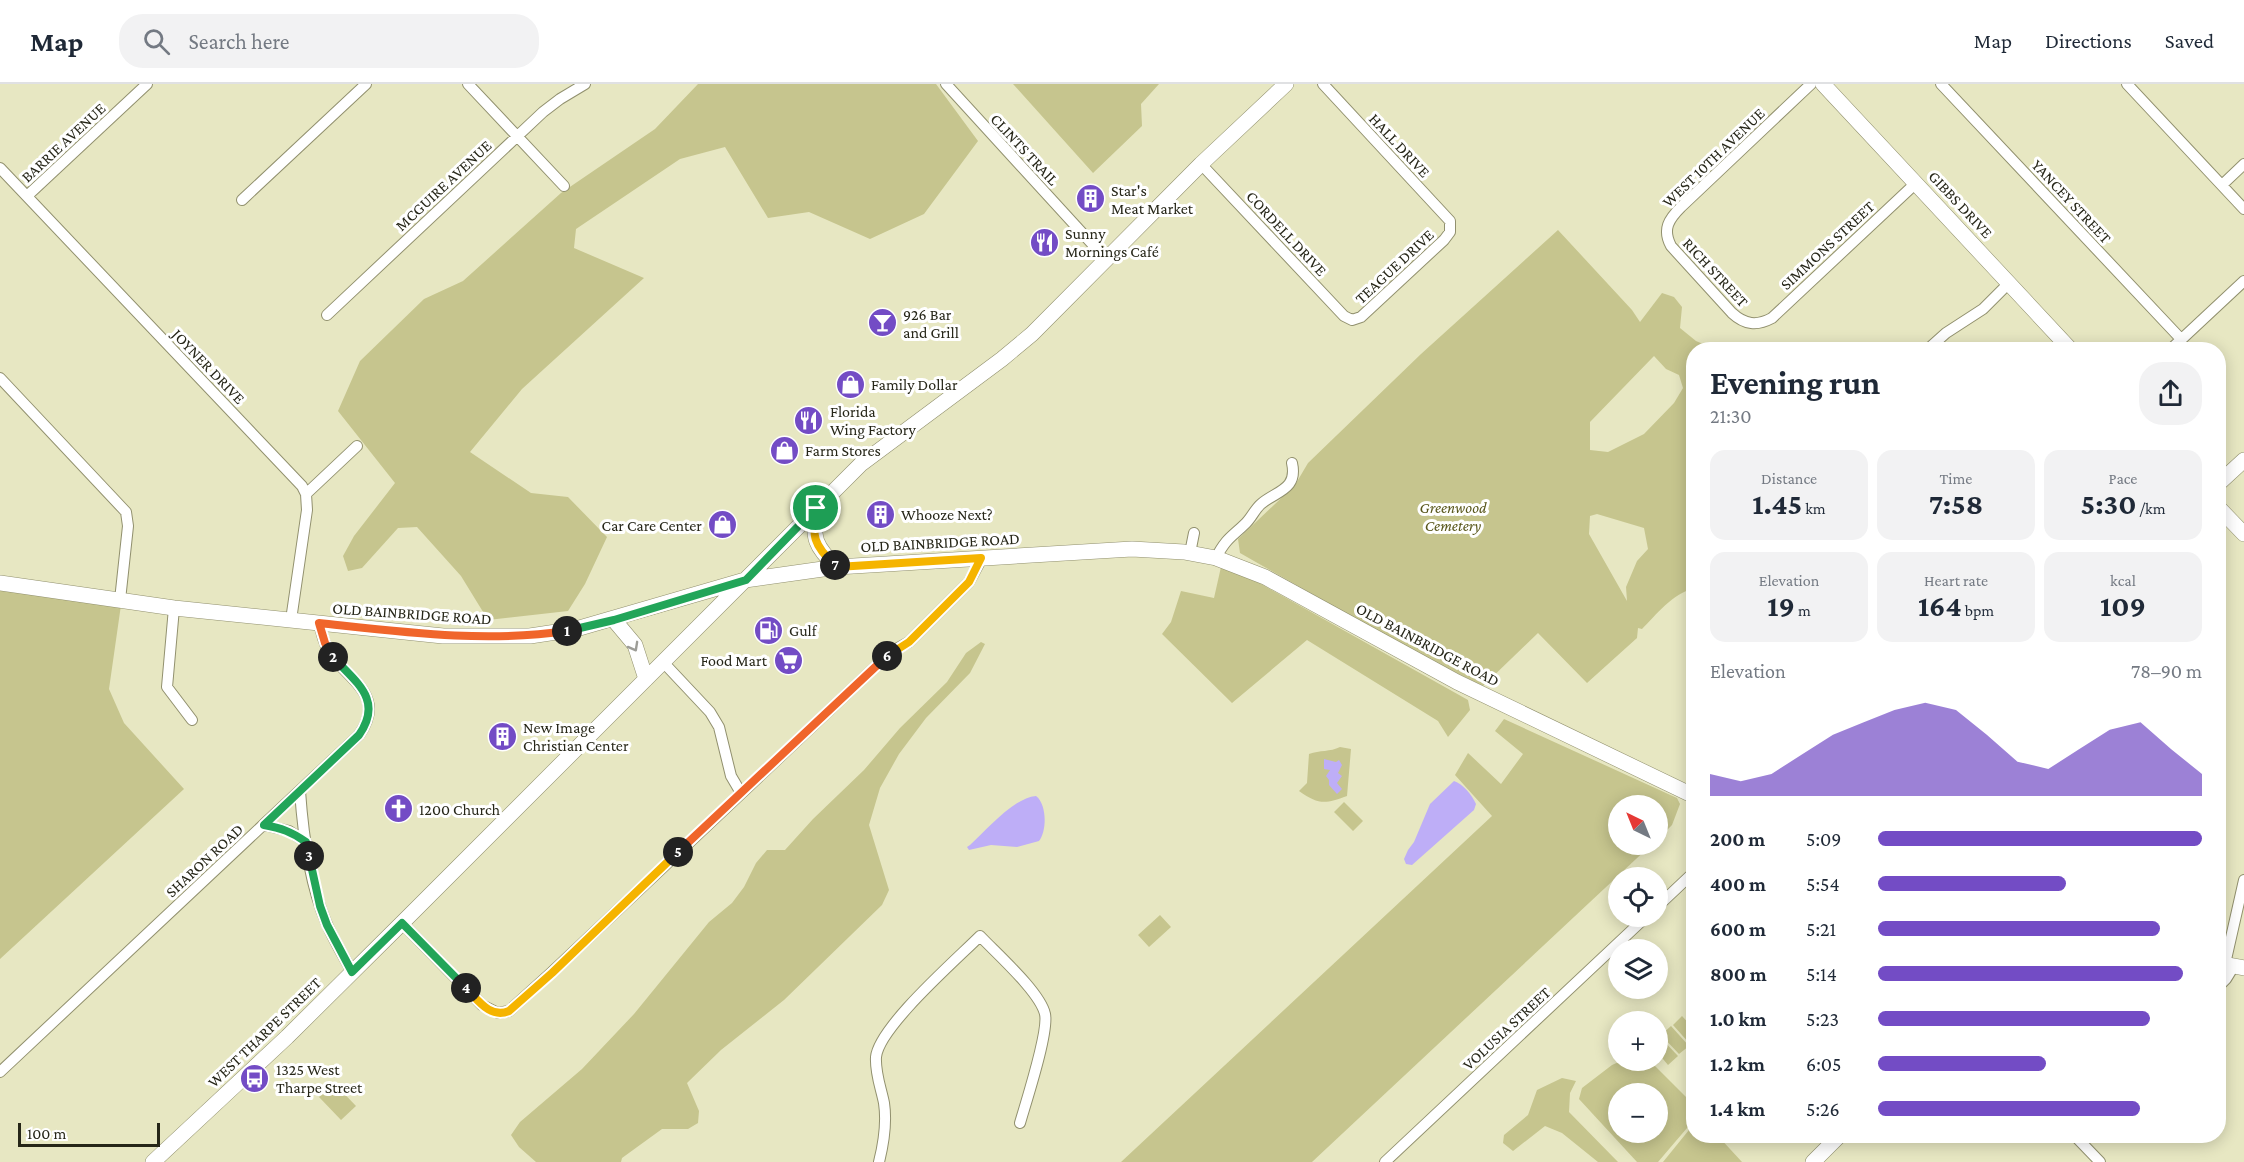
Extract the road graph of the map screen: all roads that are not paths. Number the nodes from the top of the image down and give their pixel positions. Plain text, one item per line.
1 (147, 84) edge
2 (366, 84) edge
3 (468, 84) edge
4 (585, 84) edge
5 (946, 84) edge
6 (1286, 84) edge
7 (1323, 84) edge
8 (1811, 84) edge
9 (1823, 84) edge
10 (1941, 84) edge
11 (2127, 84) edge
12 (518, 136) junction
13 (1201, 164) junction
14 (2244, 164) edge
15 (0, 168) edge
16 (1916, 183) junction
17 (2222, 185) junction
18 (564, 186) dead end
19 (27, 196) junction
20 (242, 200) dead end
21 (2244, 208) edge
22 (1451, 228) joint
23 (1667, 230) joint
24 (1106, 259) junction
25 (2244, 281) edge
26 (2009, 283) junction
27 (327, 315) dead end
28 (1352, 320) joint
29 (1755, 323) joint
30 (2181, 339) junction
31 (1936, 342) edge
32 (2064, 342) edge
33 (2178, 342) edge
34 (0, 378) edge
35 (357, 446) dead end
36 (2244, 459) edge
37 (1292, 463) dead end
38 (2226, 476) edge
39 (306, 494) junction
40 (816, 508) junction
41 (2226, 515) edge
42 (1194, 533) dead end
43 (2244, 534) edge
44 (1190, 553) junction
45 (981, 558) junction
46 (1216, 558) junction
47 (837, 567) junction
48 (746, 580) junction
49 (0, 583) edge
50 (120, 600) junction
51 (174, 608) junction
52 (291, 620) junction
53 (614, 620) junction
54 (319, 623) junction
55 (663, 662) junction
56 (645, 679) junction
57 (192, 720) dead end
58 (300, 790) junction
59 (1686, 792) edge
60 (741, 793) junction
61 (264, 825) junction
62 (306, 842) junction
63 (1686, 880) edge
64 (2244, 880) edge
65 (1668, 897) edge
66 (402, 923) junction
67 (1635, 927) edge
68 (2230, 965) edge
69 (352, 972) junction
70 (0, 1072) edge
71 (1020, 1123) dead end
72 (1833, 1143) edge
73 (2082, 1143) edge
74 (1818, 1160) edge
75 (153, 1162) edge
76 (879, 1162) edge
77 (1385, 1162) edge
78 (2100, 1162) edge

1 - 19 street, BARRIE AVENUE
2 - 20 street
3 - 12 street
4 - 12 street, MCGUIRE AVENUE
5 - 24 street, CLINTS TRAIL
6 - 13 main road, WEST THARPE STREET
7 - 22 street, HALL DRIVE
8 - 23 street, WEST 10TH AVENUE
9 - 16 main road, GIBBS DRIVE
10 - 30 street, YANCEY STREET
11 - 17 street
12 - 18 street
12 - 27 street, MCGUIRE AVENUE
13 - 24 main road, WEST THARPE STREET
13 - 28 street, CORDELL DRIVE
14 - 17 street
15 - 19 street, JOYNER DRIVE
16 - 26 main road, GIBBS DRIVE
16 - 29 street, SIMMONS STREET
17 - 21 street
19 - 39 street, JOYNER DRIVE
22 - 28 street, TEAGUE DRIVE
23 - 29 street, RICH STREET
24 - 40 main road, WEST THARPE STREET
25 - 30 street
26 - 31 street
26 - 32 main road, GIBBS DRIVE
30 - 33 street
34 - 50 street
35 - 39 street
36 - 38 main road
37 - 46 street
39 - 52 street
40 - 47 main road
40 - 48 main road, WEST THARPE STREET
41 - 43 main road
42 - 44 street
44 - 45 main road, OLD BAINBRIDGE ROAD
44 - 46 main road, OLD BAINBRIDGE ROAD
45 - 47 main road, OLD BAINBRIDGE ROAD
45 - 60 street
46 - 59 main road, OLD BAINBRIDGE ROAD
47 - 48 main road, OLD BAINBRIDGE ROAD
48 - 53 main road, OLD BAINBRIDGE ROAD
48 - 55 main road, WEST THARPE STREET
49 - 50 main road, OLD BAINBRIDGE ROAD
50 - 51 main road, OLD BAINBRIDGE ROAD
51 - 52 main road, OLD BAINBRIDGE ROAD
51 - 57 street
52 - 54 main road, OLD BAINBRIDGE ROAD
53 - 54 main road, OLD BAINBRIDGE ROAD
53 -> 56 main road
54 - 58 street, SHARON ROAD
55 - 56 main road, WEST THARPE STREET
55 - 60 street
56 - 66 main road, WEST THARPE STREET
58 - 61 street, SHARON ROAD
58 - 62 street
60 - 66 street
61 - 62 street
61 - 70 street, SHARON ROAD
62 - 69 street
63 - 65 street
64 - 68 street
66 - 69 main road, WEST THARPE STREET
67 - 77 street, VOLUSIA STREET
69 - 75 main road, WEST THARPE STREET
71 - 76 street
72 - 74 main road
73 - 78 street

